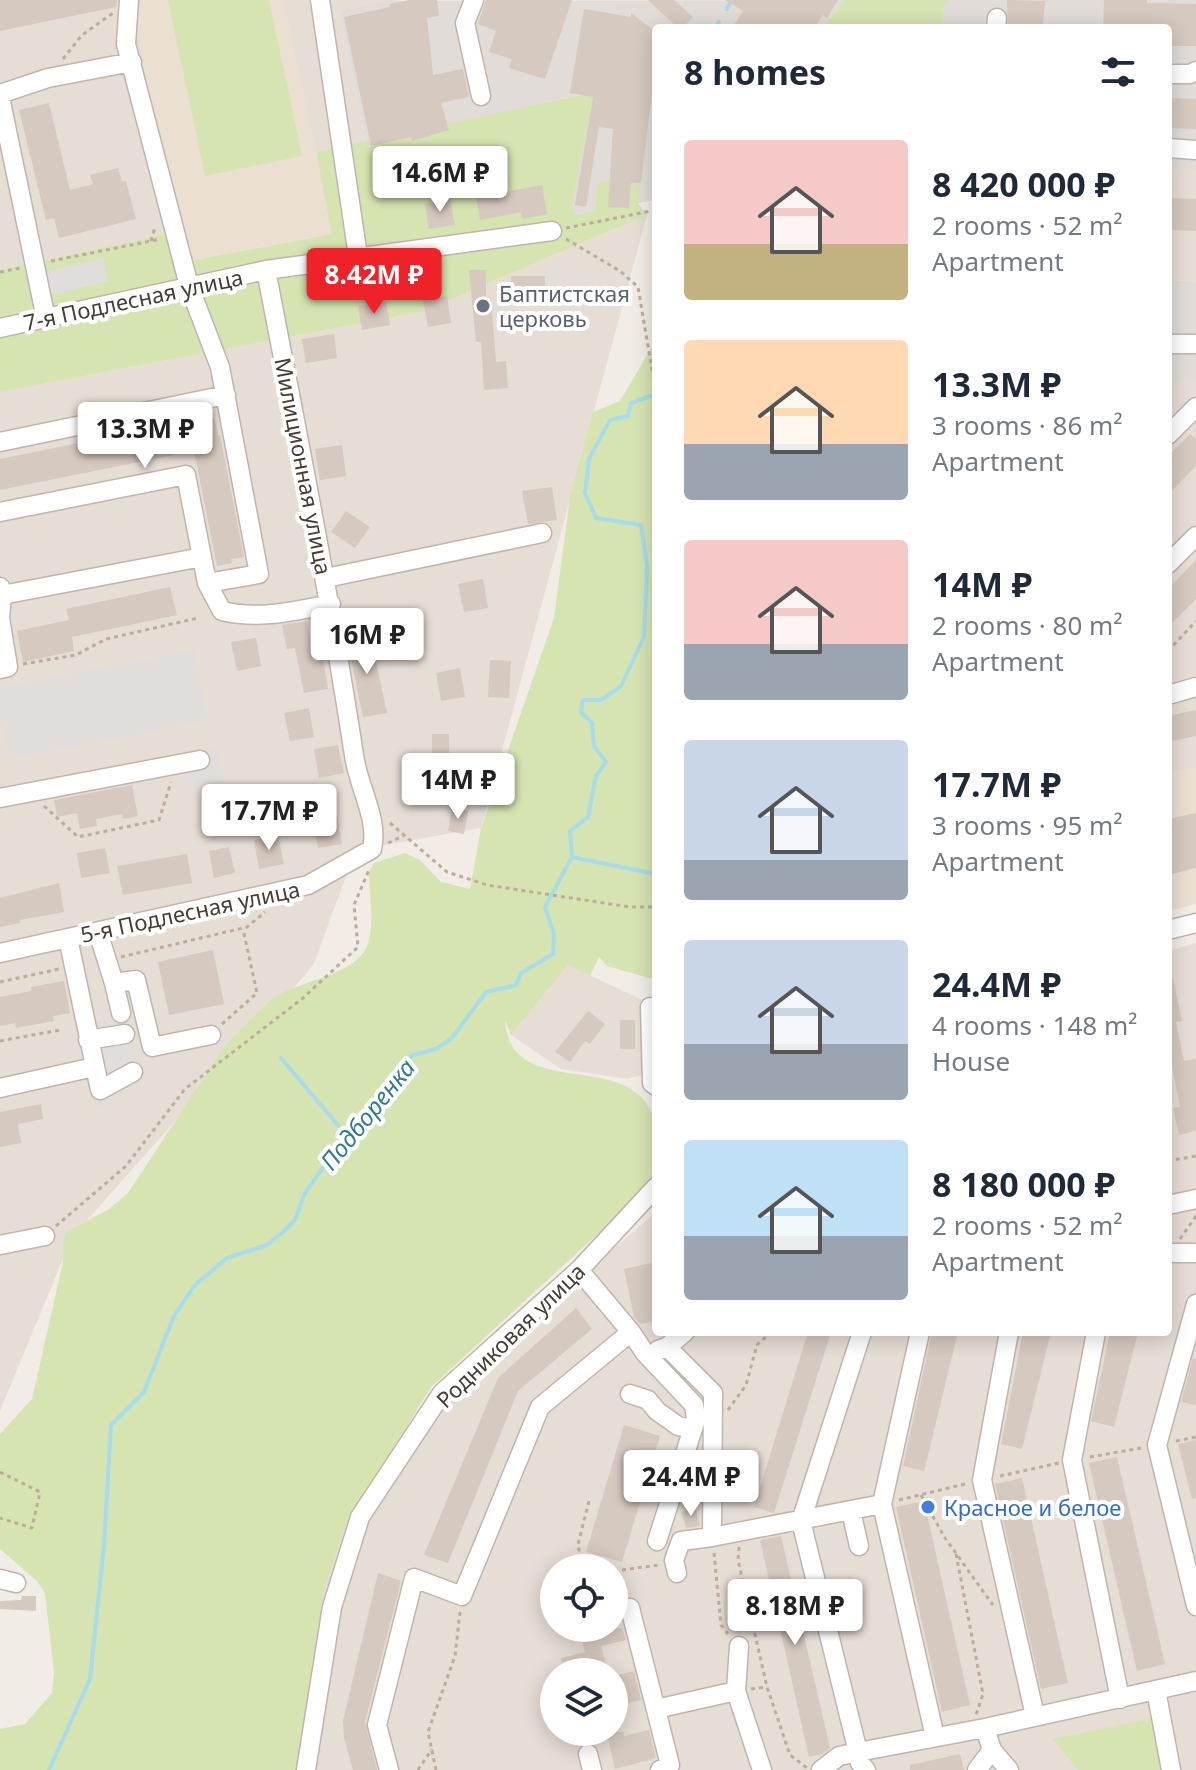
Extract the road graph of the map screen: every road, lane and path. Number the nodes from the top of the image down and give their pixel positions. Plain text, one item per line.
1 (129, 0) edge
2 (320, 0) edge
3 (474, 0) edge
4 (132, 62) junction
5 (1196, 71) edge
6 (1172, 74) edge
7 (48, 78) junction
8 (0, 95) edge
9 (481, 96) dead end
10 (1172, 148) edge
11 (1196, 150) edge
12 (652, 211) edge
13 (552, 231) junction
14 (175, 236) junction
15 (358, 256) junction
16 (36, 264) junction
17 (266, 270) junction
18 (0, 272) edge
19 (189, 286) junction
20 (46, 319) junction
21 (0, 328) edge
22 (1172, 344) edge
23 (1196, 344) edge
24 (652, 370) edge
25 (226, 395) junction
26 (1196, 407) edge
27 (1172, 431) edge
28 (0, 442) edge
29 (0, 512) edge
30 (542, 533) dead end
31 (1196, 536) edge
32 (202, 557) junction
33 (1172, 560) edge
34 (326, 578) junction
35 (207, 583) junction
36 (1, 591) edge
37 (331, 604) junction
38 (198, 618) dead end
39 (1196, 621) edge
40 (1172, 647) edge
41 (4, 668) edge
42 (1196, 687) edge
43 (1172, 694) edge
44 (200, 760) dead end
45 (177, 765) junction
46 (29, 793) junction
47 (0, 798) edge
48 (403, 836) dead end
49 (372, 849) junction
50 (652, 907) edge
51 (1196, 923) edge
52 (243, 927) dead end
53 (1172, 929) edge
54 (98, 932) junction
55 (68, 938) junction
56 (0, 953) edge
57 (73, 965) junction
58 (0, 982) edge
59 (114, 983) junction
60 (650, 1007) dead end
61 (121, 1013) dead end
62 (60, 1030) dead end
63 (125, 1034) dead end
64 (211, 1035) joint
65 (88, 1040) junction
66 (0, 1041) edge
67 (94, 1067) junction
68 (133, 1072) dead end
69 (652, 1083) edge
70 (0, 1088) edge
71 (1196, 1156) edge
72 (1172, 1160) edge
73 (652, 1191) edge
74 (1196, 1199) edge
75 (1172, 1204) edge
76 (1196, 1216) edge
77 (45, 1236) joint
78 (0, 1245) edge
79 (1172, 1247) edge
80 (1172, 1251) edge
81 (1196, 1253) edge
82 (579, 1270) junction
83 (1196, 1304) edge
84 (631, 1332) junction
85 (680, 1336) edge
86 (767, 1336) edge
87 (861, 1336) edge
88 (919, 1336) edge
89 (1008, 1336) edge
90 (1095, 1336) edge
91 (667, 1347) junction
92 (645, 1353) junction
93 (630, 1394) dead end
94 (693, 1429) junction
95 (712, 1433) junction
96 (1196, 1437) edge
97 (1157, 1445) junction
98 (1072, 1460) junction
99 (0, 1472) edge
100 (982, 1480) junction
101 (921, 1495) junction
102 (589, 1501) dead end
103 (882, 1504) junction
104 (851, 1511) junction
105 (0, 1518) edge
106 (801, 1521) junction
107 (742, 1531) junction
108 (712, 1537) junction
109 (657, 1541) dead end
110 (859, 1546) dead end
111 (580, 1554) edge
112 (956, 1554) junction
113 (672, 1568) joint
114 (628, 1570) edge
115 (462, 1596) junction
116 (1196, 1606) edge
117 (630, 1608) dead end
118 (1000, 1615) dead end
119 (739, 1646) joint
120 (1196, 1681) edge
121 (1156, 1690) junction
122 (736, 1691) junction
123 (1120, 1699) junction
124 (656, 1709) junction
125 (1035, 1716) junction
126 (981, 1728) junction
127 (935, 1737) junction
128 (432, 1749) junction
129 (992, 1750) junction
130 (858, 1752) junction
131 (306, 1770) edge
132 (389, 1770) edge
133 (418, 1770) edge
134 (436, 1770) edge
135 (660, 1770) edge
136 (762, 1770) edge
137 (810, 1770) edge
138 (821, 1770) edge
139 (866, 1770) edge
140 (977, 1770) edge
141 (1009, 1770) edge
142 (1171, 1770) edge

1 - 4 street
1 - 7 path
2 - 15 street
3 - 9 street
4 - 7 street
4 - 14 street
5 - 6 street
7 - 8 street
8 - 16 street
10 - 11 street
12 - 13 path
13 - 15 street, 7-я Подлесная улица
13 - 24 path
14 - 16 path
14 - 19 street
15 - 17 street, 7-я Подлесная улица
16 - 18 path
16 - 20 street
17 - 19 street, 7-я Подлесная улица
17 - 34 street, Милиционная улица
19 - 20 street, 7-я Подлесная улица
19 - 25 street
20 - 21 street, 7-я Подлесная улица
22 - 23 street
25 - 28 street
25 - 35 street
26 - 27 street
29 - 32 street
30 - 34 street
31 - 33 street
32 - 35 street
32 - 36 street
34 - 37 street, Милиционная улица
35 - 37 street
36 - 41 street
37 - 49 street, Милиционная улица
38 - 41 path
39 - 40 path
42 - 43 street
44 - 45 street
45 - 46 street
45 - 46 path
46 - 47 street
48 - 50 path
49 - 54 street, 5-я Подлесная улица
49 - 77 path
51 - 53 street
52 - 64 path
54 - 55 street, 5-я Подлесная улица
54 - 59 street
55 - 56 street, 5-я Подлесная улица
55 - 57 street
57 - 58 path
57 - 65 street
59 - 61 street
59 - 64 street
60 - 69 street
62 - 66 path
63 - 65 street
65 - 67 street
67 - 68 street
67 - 70 street
71 - 72 path
73 - 82 street, Родниковая улица
74 - 75 street
76 - 79 path
77 - 78 street
80 - 81 street
82 - 84 street
82 - 131 street, Родниковая улица
83 - 97 street
84 - 92 street
84 - 115 street
85 - 91 street
86 - 95 path
87 - 106 street
88 - 103 street
89 - 100 street
90 - 98 street
91 - 92 street
91 - 95 street
92 - 94 street
93 - 94 street
94 - 109 street
95 - 108 street
96 - 97 path
97 - 98 path
97 - 116 street
98 - 100 path
98 - 123 street
99 - 105 path
100 - 101 path
100 - 125 street
101 - 103 path
101 - 112 path
102 - 111 path
103 - 104 street
103 - 127 street
104 - 106 street
104 - 110 street
106 - 107 street
106 - 130 street
107 - 108 street
107 - 137 path
108 - 113 street
108 - 119 path
112 - 118 path
112 - 126 path
113 - 114 path
115 - 128 path
115 - 132 street
117 - 124 street
119 - 122 street
120 - 121 street
121 - 123 street
121 - 142 street
122 - 124 street
122 - 136 street
123 - 125 street
124 - 135 street
125 - 126 street
126 - 127 street
126 - 129 street
127 - 130 street
128 - 133 path
128 - 134 path
129 - 140 street
129 - 141 street
130 - 138 street
130 - 139 street

